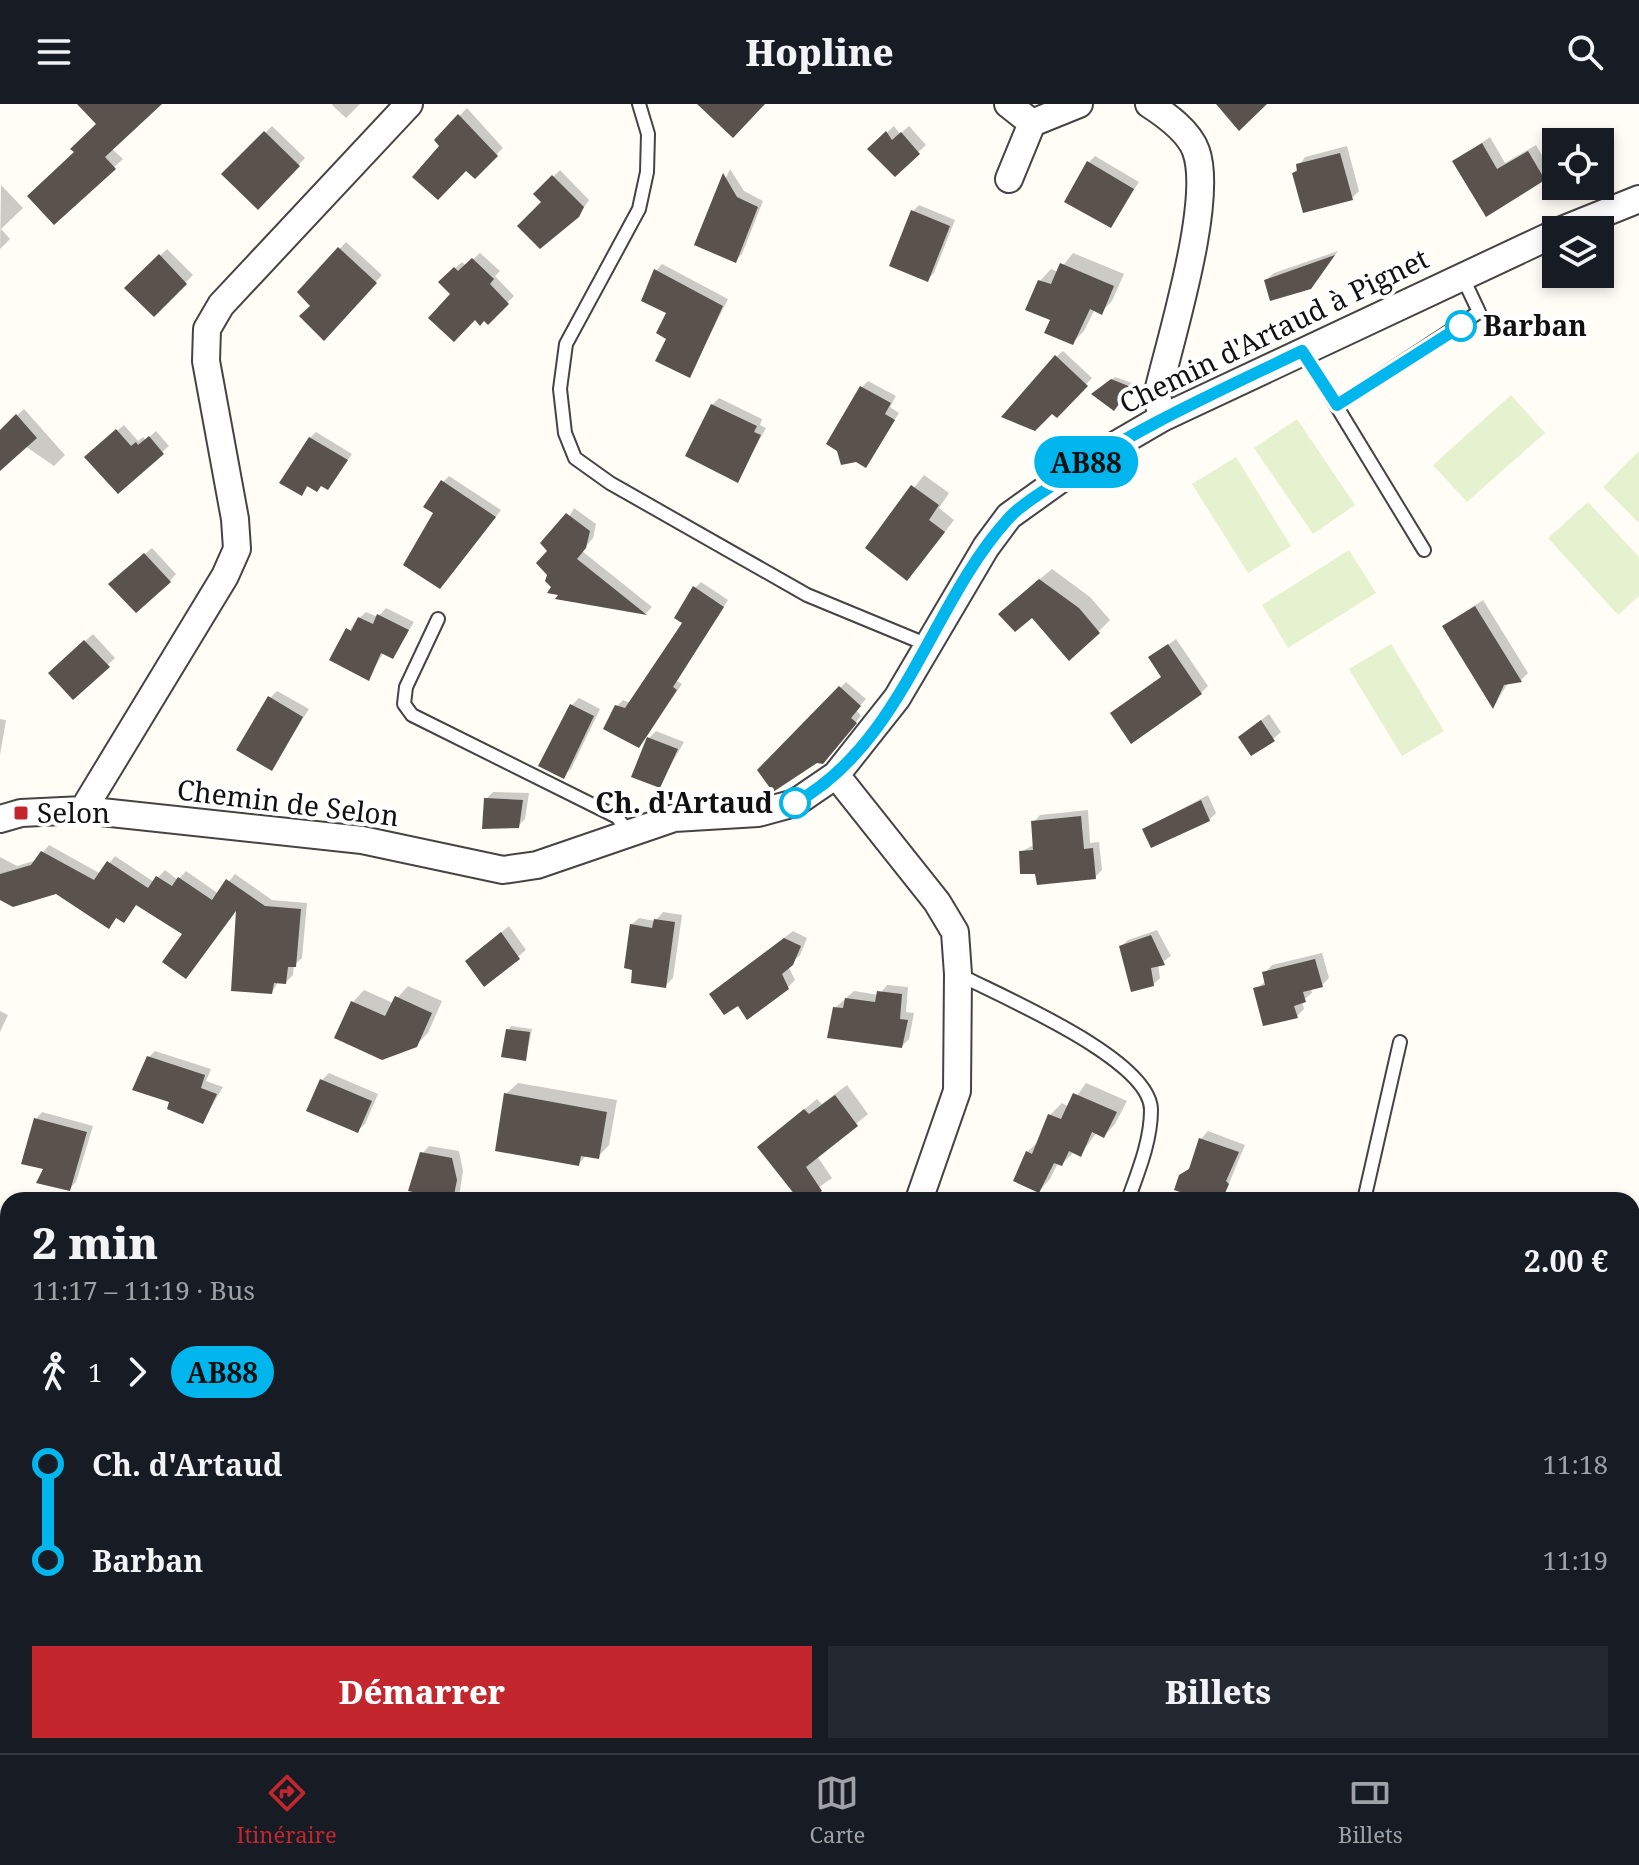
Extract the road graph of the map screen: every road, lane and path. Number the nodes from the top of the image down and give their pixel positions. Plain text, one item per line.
1 (409, 104) edge
2 (639, 104) edge
3 (1008, 104) edge
4 (1079, 104) edge
5 (1149, 104) edge
6 (1032, 123) junction
7 (1009, 179) dead end
8 (1639, 199) edge
9 (1597, 216) edge
10 (1542, 239) edge
11 (1461, 274) junction
12 (1302, 351) junction
13 (1337, 405) junction
14 (1162, 418) junction
15 (1424, 550) dead end
16 (438, 619) dead end
17 (928, 645) junction
18 (836, 775) junction
19 (83, 810) junction
20 (0, 819) edge
21 (629, 833) junction
22 (958, 974) junction
23 (1400, 1042) dead end
24 (922, 1192) edge
25 (1131, 1192) edge
26 (1366, 1192) edge

1 - 19 street
2 - 17 lane
3 - 6 street
4 - 6 street
5 - 14 street
6 - 7 street
8 - 9 street
10 - 11 street, Chemin d'Artaud à Pignet
11 - 12 street, Chemin d'Artaud à Pignet
11 - 13 lane
12 - 13 lane
12 - 14 street, Chemin d'Artaud à Pignet
13 - 15 lane
14 - 17 street, Chemin d'Artaud à Pignet
16 - 21 lane
17 - 18 street, Chemin d'Artaud à Pignet
18 - 21 street, Chemin de Selon
18 - 22 street
19 - 20 street, Chemin de Selon
19 - 21 street, Chemin de Selon
22 - 24 street
22 - 25 lane
23 - 26 lane

